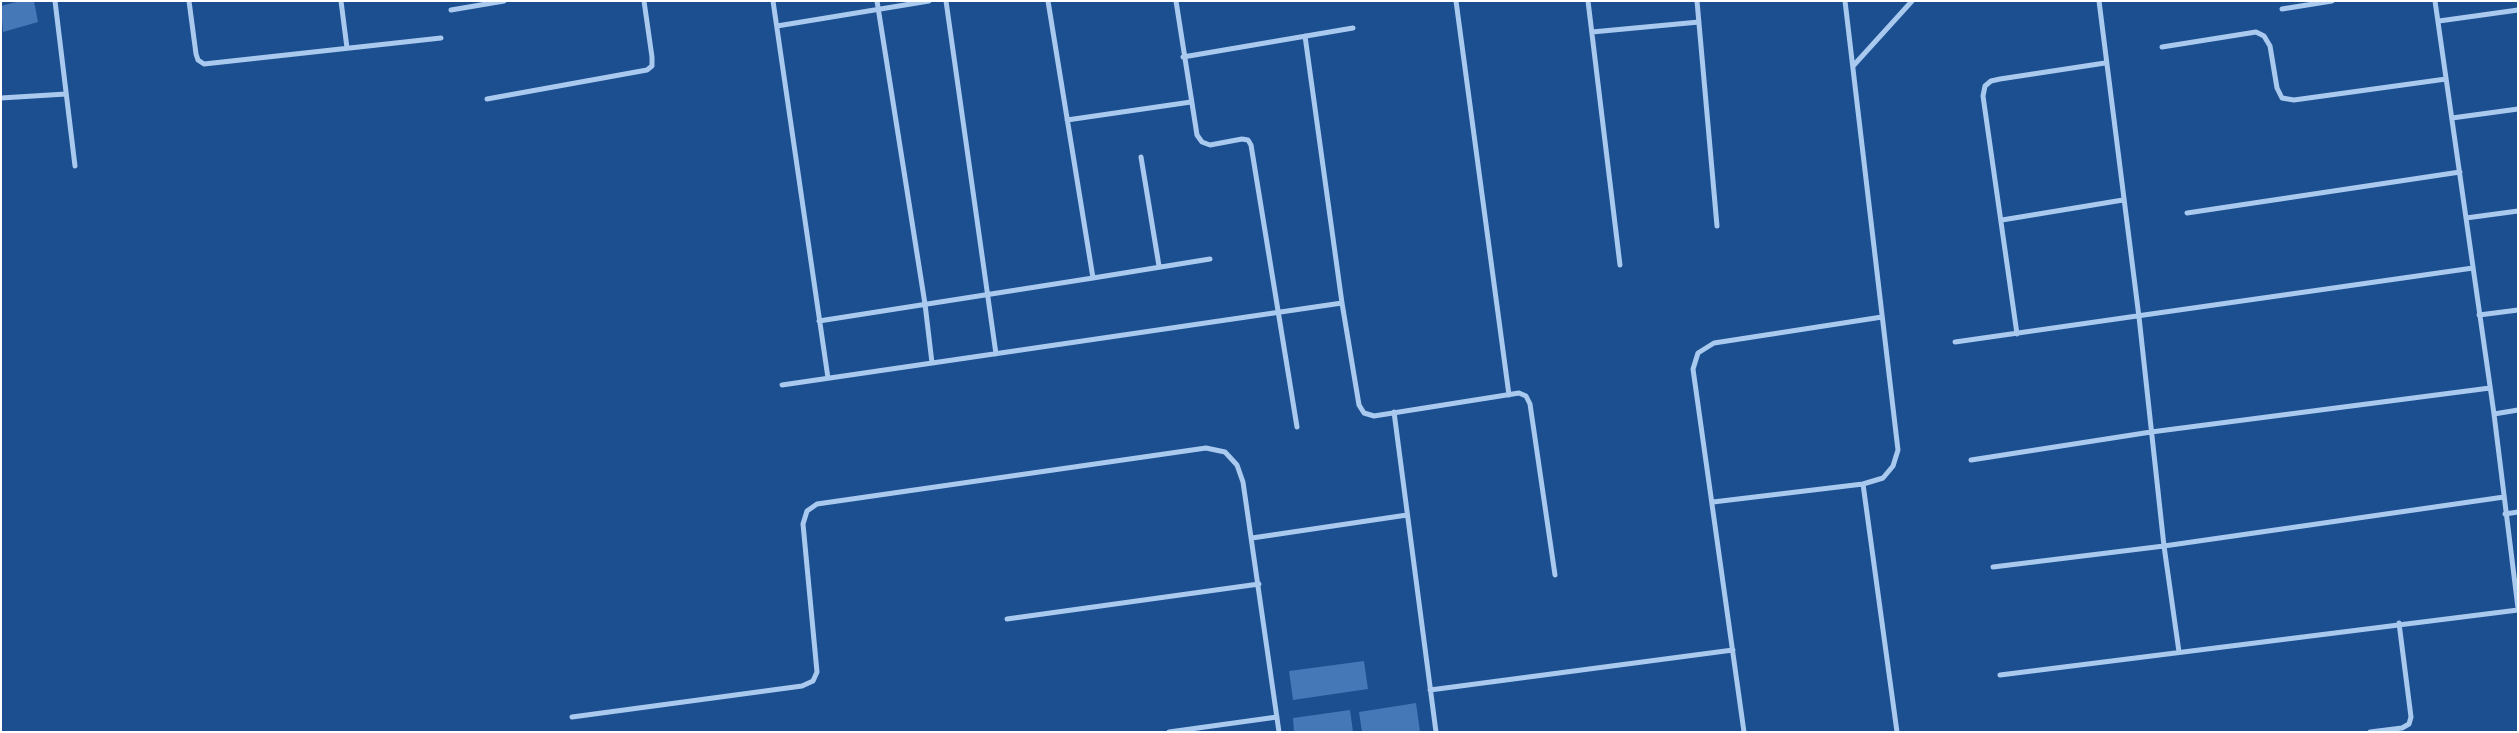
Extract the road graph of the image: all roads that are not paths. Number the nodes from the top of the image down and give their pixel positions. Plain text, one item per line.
1 (55, 1) edge
2 (189, 1) edge
3 (341, 1) edge
4 (504, 1) edge
5 (644, 1) edge
6 (773, 1) edge
7 (877, 1) edge
8 (929, 1) edge
9 (946, 1) edge
10 (1048, 1) edge
11 (1176, 1) edge
12 (1456, 1) edge
13 (1588, 1) edge
14 (1697, 1) edge
15 (1845, 1) edge
16 (1912, 1) edge
17 (2099, 1) edge
18 (2332, 1) edge
19 (2435, 1) edge
20 (2282, 9) dead end
21 (451, 10) dead end
22 (878, 10) junction
23 (2518, 10) edge
24 (2439, 21) junction
25 (1699, 22) junction
26 (777, 26) junction
27 (1352, 28) dead end
28 (1592, 32) junction
29 (1304, 36) junction
30 (441, 38) dead end
31 (2162, 47) dead end
32 (347, 48) junction
33 (1183, 57) junction
34 (2106, 63) junction
35 (1854, 65) junction
36 (2446, 79) junction
37 (66, 94) junction
38 (1, 98) edge
39 (487, 99) dead end
40 (1191, 102) junction
41 (2518, 109) edge
42 (2452, 118) junction
43 (1067, 120) junction
44 (1141, 157) dead end
45 (74, 166) dead end
46 (2460, 172) junction
47 (2123, 200) junction
48 (2518, 211) edge
49 (2187, 213) dead end
50 (2466, 218) junction
51 (2002, 220) junction
52 (1717, 226) dead end
53 (1210, 258) dead end
54 (1620, 265) dead end
55 (1159, 266) junction
56 (2473, 268) junction
57 (1093, 278) junction
58 (987, 294) junction
59 (1342, 303) junction
60 (925, 304) junction
61 (2518, 310) edge
62 (1279, 313) junction
63 (2478, 315) junction
64 (1882, 317) junction
65 (2139, 317) junction
66 (819, 321) junction
67 (2017, 334) junction
68 (1954, 342) dead end
69 (996, 354) junction
70 (932, 363) junction
71 (828, 378) junction
72 (782, 385) dead end
73 (2490, 388) junction
74 (1509, 395) junction
75 (2518, 410) edge
76 (1394, 412) junction
77 (2494, 414) junction
78 (1297, 427) dead end
79 (2151, 432) junction
80 (1971, 460) dead end
81 (1863, 484) junction
82 (2504, 497) junction
83 (1713, 502) junction
84 (2518, 512) edge
85 (2505, 514) junction
86 (1407, 515) junction
87 (1252, 538) junction
88 (2164, 546) junction
89 (1992, 567) dead end
90 (1555, 576) dead end
91 (1259, 584) junction
92 (2518, 609) edge
93 (1007, 619) dead end
94 (2399, 623) junction
95 (1733, 650) junction
96 (2179, 652) junction
97 (2000, 675) dead end
98 (1430, 690) junction
99 (572, 717) dead end
100 (1278, 717) junction
101 (1169, 732) edge
102 (1279, 732) edge
103 (1436, 732) edge
104 (1744, 732) edge
105 (1897, 732) edge
106 (2370, 732) edge

1 - 37 street
2 - 32 street
3 - 32 street
4 - 21 street
5 - 39 street
6 - 26 street
7 - 22 street
8 - 22 street
9 - 58 street
10 - 43 street
11 - 33 street
12 - 74 street
13 - 28 street
14 - 25 street
15 - 35 street
16 - 35 street
17 - 34 street
18 - 20 street
19 - 24 street
22 - 26 street
22 - 60 street
23 - 24 street
24 - 36 street
25 - 28 street
25 - 52 street
26 - 66 street
27 - 29 street
28 - 54 street
29 - 33 street
29 - 59 street
30 - 32 street
31 - 36 street
33 - 40 street
34 - 47 street
34 - 51 street
35 - 64 street
36 - 42 street
37 - 38 street
37 - 45 street
40 - 43 street
40 - 62 street
41 - 42 street
42 - 46 street
43 - 57 street
44 - 55 street
46 - 49 street
46 - 50 street
47 - 51 street
47 - 65 street
48 - 50 street
50 - 56 street
51 - 67 street
53 - 55 street
55 - 57 street
56 - 63 street
56 - 65 street
57 - 58 street
58 - 60 street
58 - 69 street
59 - 62 street
59 - 76 street
60 - 66 street
60 - 70 street
61 - 63 street
62 - 69 street
62 - 78 street
63 - 73 street
64 - 81 street
64 - 83 street
65 - 67 street
65 - 79 street
66 - 71 street
67 - 68 street
69 - 70 street
70 - 71 street
71 - 72 street
73 - 77 street
73 - 79 street
74 - 76 street
74 - 90 street
75 - 77 street
76 - 86 street
77 - 82 street
79 - 80 street
79 - 88 street
81 - 83 street
81 - 105 street
82 - 85 street
82 - 88 street
83 - 95 street
84 - 85 street
85 - 92 street
86 - 87 street
86 - 98 street
87 - 91 street
87 - 99 street
88 - 89 street
88 - 96 street
91 - 93 street
91 - 100 street
92 - 94 street
94 - 96 street
94 - 106 street
95 - 98 street
95 - 104 street
96 - 97 street
98 - 103 street
100 - 101 street
100 - 102 street

